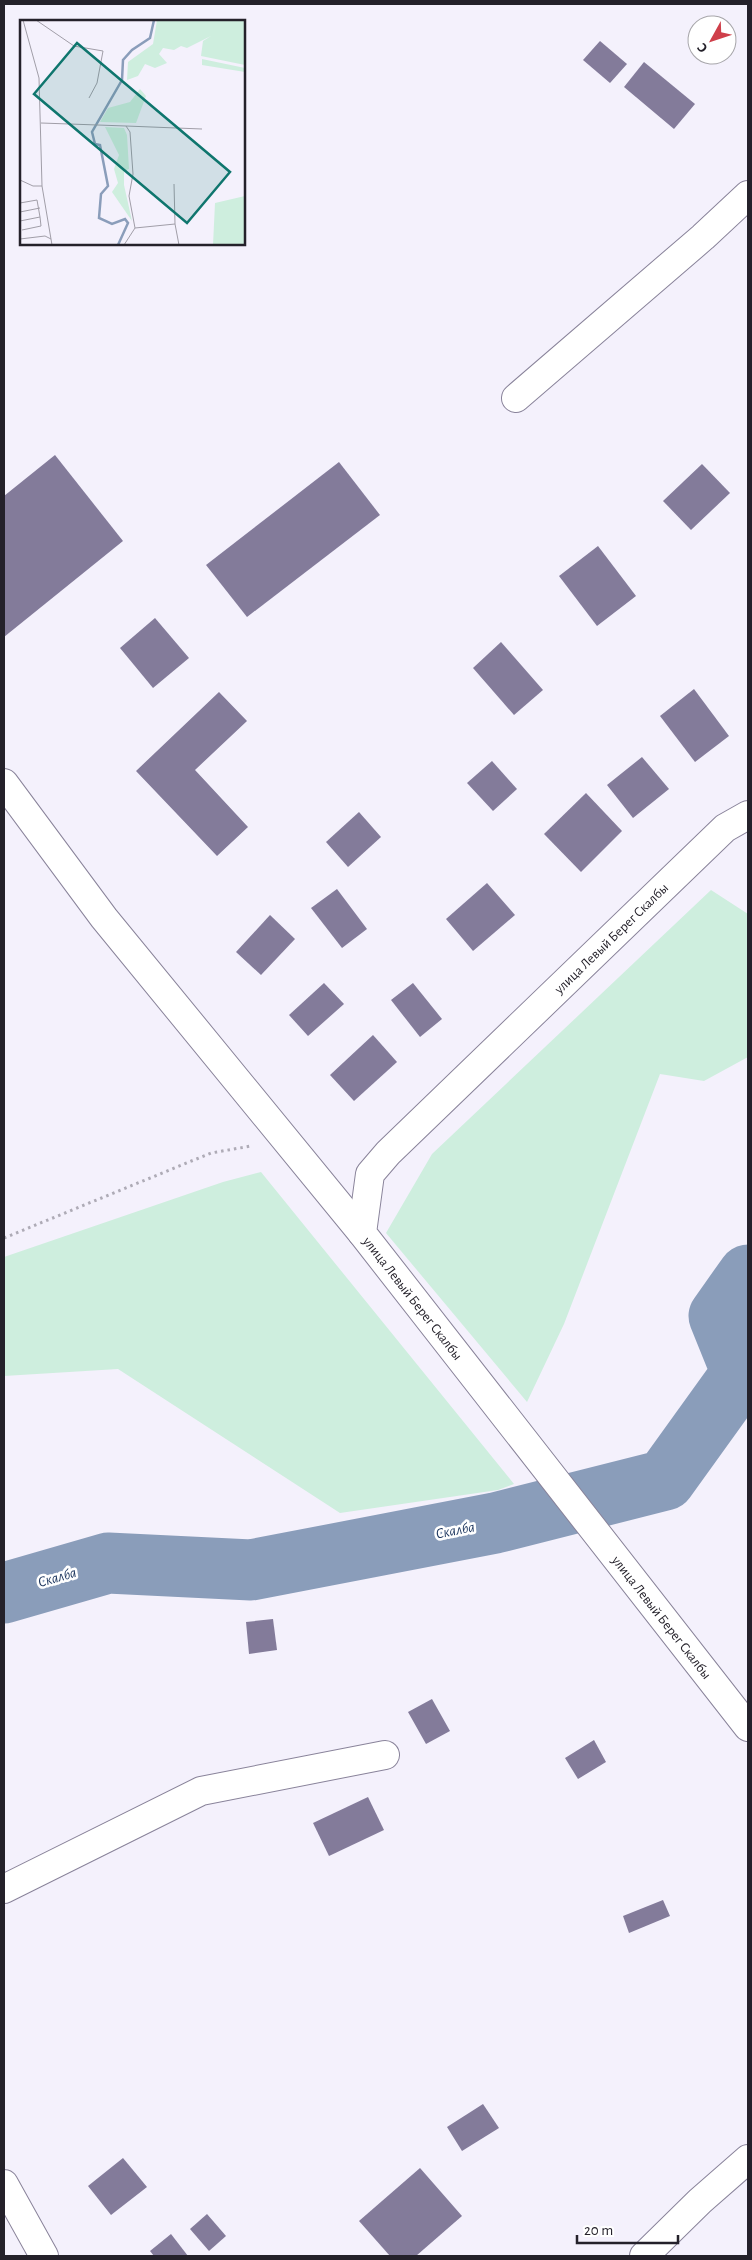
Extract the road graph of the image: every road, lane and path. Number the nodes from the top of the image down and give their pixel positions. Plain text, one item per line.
1 (748, 195) edge
2 (516, 398) dead end
3 (4, 784) edge
4 (748, 815) edge
5 (285, 1139) junction
6 (362, 1233) junction
7 (4, 1238) edge
8 (748, 1727) edge
9 (385, 1755) dead end
10 (4, 1889) edge
11 (748, 2159) edge
12 (4, 2184) edge
13 (44, 2256) edge
14 (644, 2256) edge

1 - 2 street
3 - 5 street
4 - 6 street, улица Левый Берег Скалбы
5 - 6 street
5 - 7 path
6 - 8 street, улица Левый Берег Скалбы
9 - 10 street
11 - 14 street
12 - 13 street

